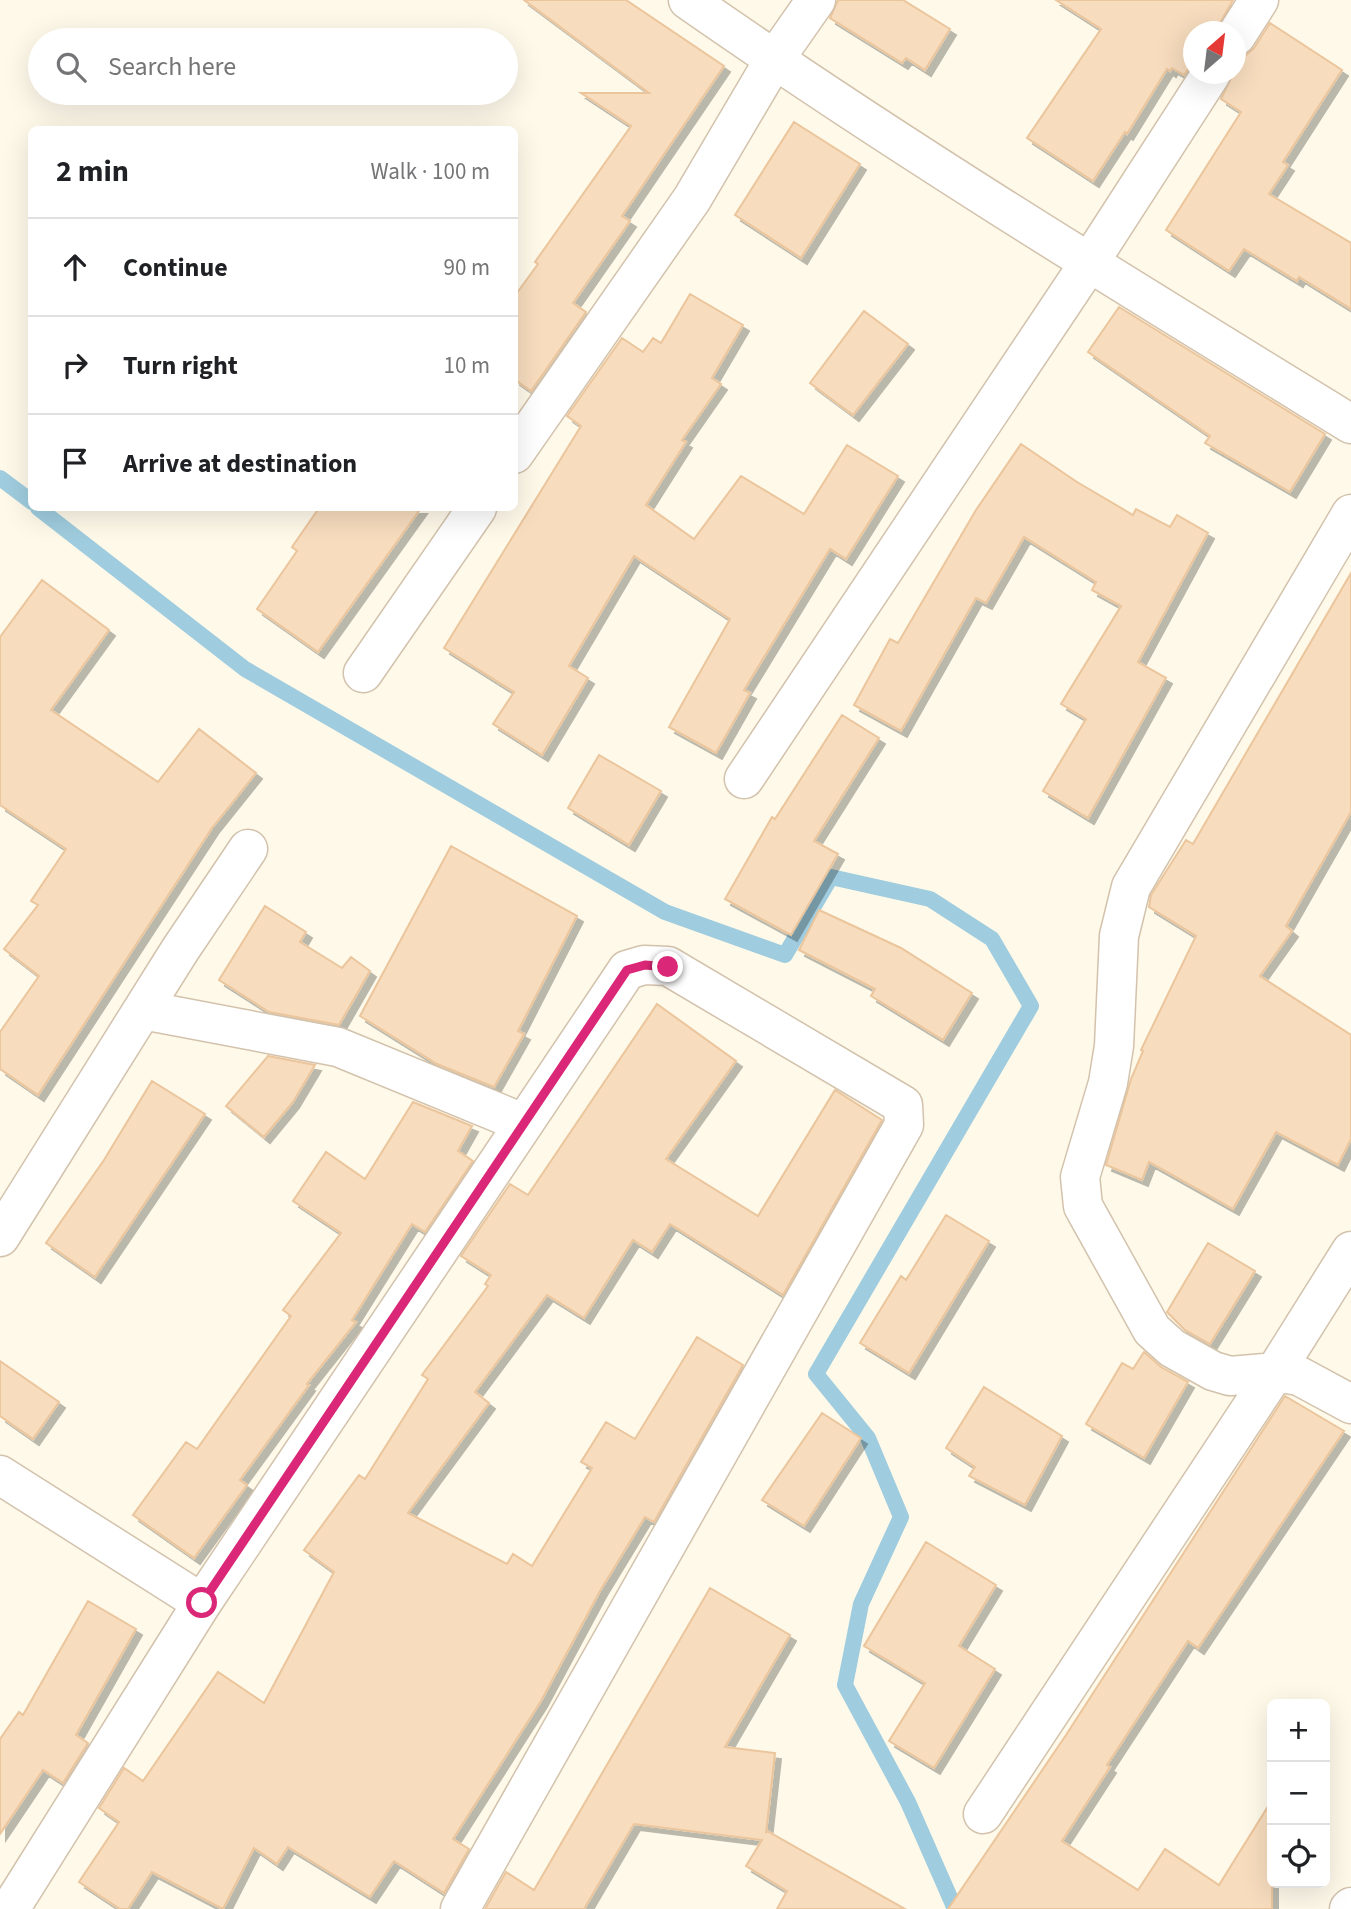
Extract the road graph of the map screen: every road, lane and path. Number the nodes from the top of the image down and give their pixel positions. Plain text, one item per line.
1 (688, 0) edge
2 (816, 0) edge
3 (1259, 0) edge
4 (1246, 21) edge
5 (774, 60) junction
6 (1205, 84) edge
7 (1089, 263) junction
8 (1351, 424) edge
9 (518, 448) edge
10 (475, 511) edge
11 (1351, 514) edge
12 (363, 673) dead end
13 (744, 779) dead end
14 (248, 849) dead end
15 (143, 1010) junction
16 (523, 1123) junction
17 (0, 1237) edge
18 (1351, 1251) edge
19 (1275, 1372) junction
20 (1351, 1404) edge
21 (0, 1475) edge
22 (202, 1603) junction
23 (983, 1814) dead end
24 (10, 1909) edge
25 (460, 1909) edge

1 - 5 street
2 - 5 street
3 - 4 street
5 - 7 street
5 - 9 street
6 - 7 street
7 - 8 street
7 - 13 street
10 - 12 street
11 - 19 street
14 - 15 street
15 - 16 street
15 - 17 street
16 - 22 street
16 - 25 street
18 - 19 street
19 - 20 street
19 - 23 street
21 - 22 street
22 - 24 street

